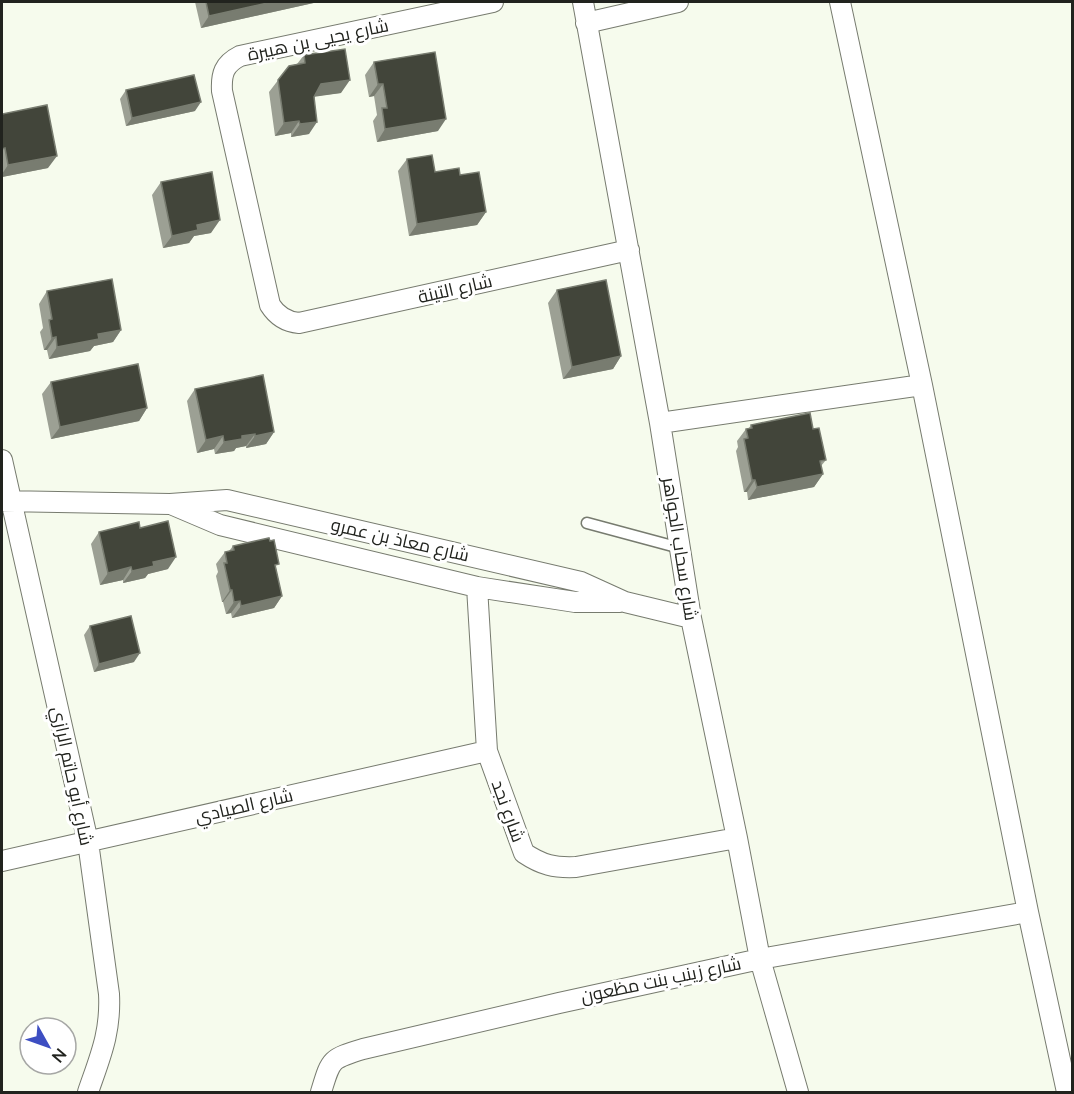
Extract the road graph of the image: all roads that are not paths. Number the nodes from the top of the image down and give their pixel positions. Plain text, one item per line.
1 (492, 2) edge
2 (583, 2) edge
3 (678, 2) edge
4 (840, 2) edge
5 (586, 23) junction
6 (629, 250) junction
7 (282, 317) joint
8 (922, 385) junction
9 (660, 423) junction
10 (2, 460) edge
11 (6, 501) edge
12 (170, 504) junction
13 (587, 523) dead end
14 (680, 548) junction
15 (477, 587) junction
16 (625, 602) junction
17 (691, 618) junction
18 (487, 751) junction
19 (737, 838) junction
20 (88, 842) junction
21 (2, 861) edge
22 (1028, 912) junction
23 (760, 959) junction
24 (88, 1092) edge
25 (321, 1092) edge
26 (798, 1092) edge
27 (1067, 1092) edge

1 - 7 street, شارع يحيى بن هبيرة
2 - 5 street, شارع سحاب الجواهر
3 - 5 street
4 - 8 street
5 - 6 street, شارع سحاب الجواهر
6 - 7 street, شارع التينة
6 - 9 street, شارع سحاب الجواهر
8 - 9 street
8 - 22 street
9 - 14 street, شارع سحاب الجواهر
10 - 11 street, شارع أبو حاتم الرازي
11 - 12 street, شارع معاذ بن عمرو
11 - 20 street, شارع أبو حاتم الرازي
12 - 15 street, شارع معاذ بن عمرو
12 - 16 street, شارع معاذ بن عمرو
13 - 14 lane
14 - 17 street, شارع سحاب الجواهر
15 - 16 street, شارع معاذ بن عمرو
15 - 18 street, شارع نجد
16 - 17 street, شارع معاذ بن عمرو
17 - 19 street, شارع سحاب الجواهر
18 - 19 street, شارع نجد
18 - 20 street, شارع الصيادي
19 - 23 street, شارع سحاب الجواهر
20 - 21 street, شارع الصيادي
20 - 24 street, شارع أبو حاتم الرازي
22 - 23 street, شارع زينب بنت مظعون
22 - 27 street
23 - 25 street, شارع زينب بنت مظعون
23 - 26 street, شارع سحاب الجواهر

